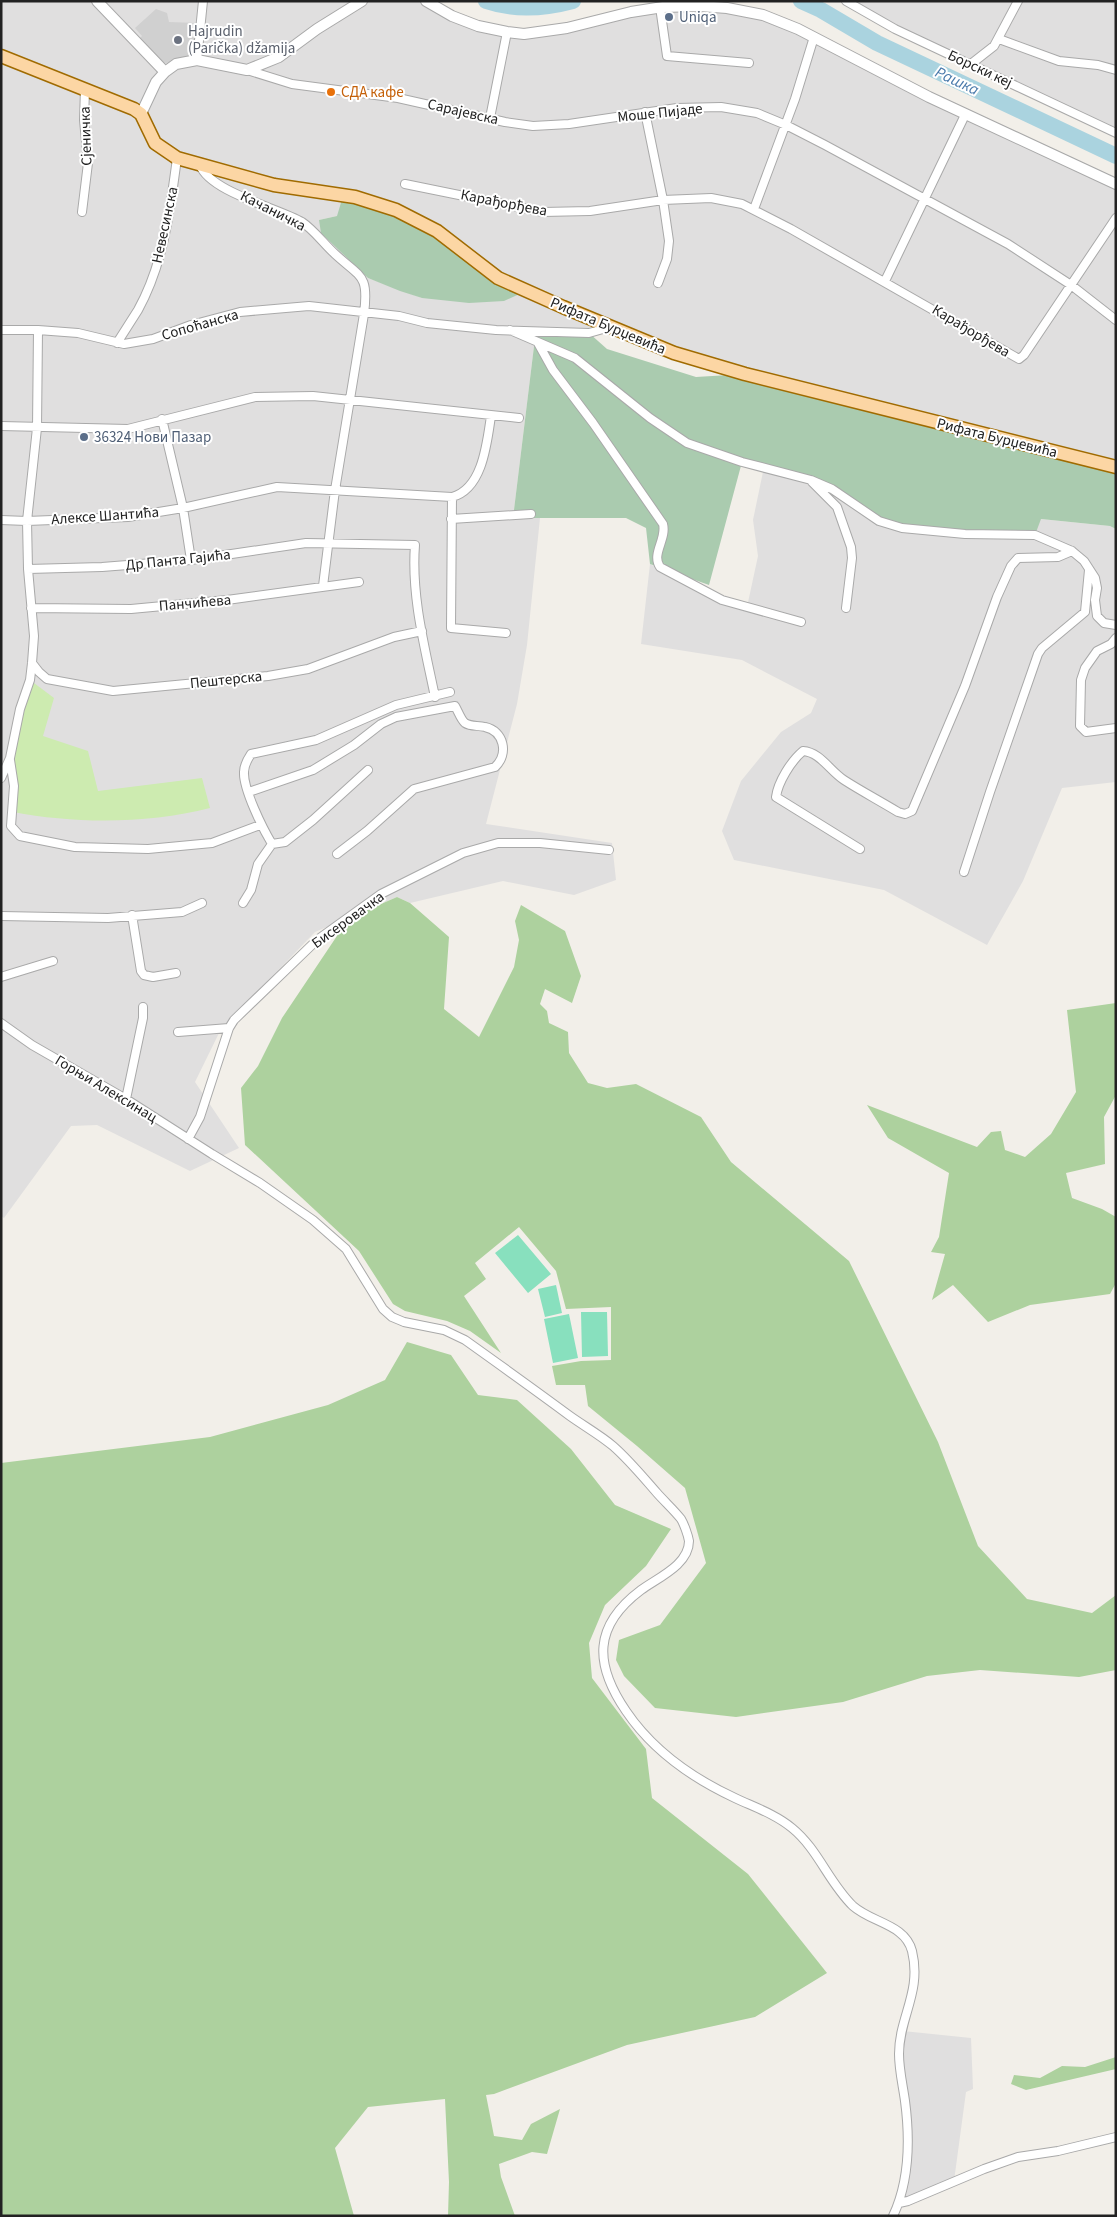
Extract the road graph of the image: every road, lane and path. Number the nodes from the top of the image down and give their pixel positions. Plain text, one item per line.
1 (96, 1) edge
2 (203, 1) edge
3 (362, 1) edge
4 (426, 1) edge
5 (846, 1) edge
6 (1018, 1) edge
7 (660, 7) junction
8 (507, 32) junction
9 (814, 37) junction
10 (998, 39) junction
11 (1, 56) edge
12 (197, 60) junction
13 (749, 63) dead end
14 (970, 64) junction
15 (247, 70) junction
16 (1116, 70) edge
17 (165, 72) junction
18 (85, 89) junction
19 (645, 112) junction
20 (141, 114) junction
21 (965, 115) junction
22 (490, 118) junction
23 (786, 125) junction
24 (533, 126) joint
25 (1116, 133) edge
26 (178, 158) junction
27 (200, 165) junction
28 (404, 184) dead end
29 (1116, 184) edge
30 (925, 199) junction
31 (663, 200) junction
32 (754, 209) junction
33 (82, 212) dead end
34 (1116, 218) edge
35 (885, 281) junction
36 (658, 283) dead end
37 (1071, 285) junction
38 (364, 314) junction
39 (1116, 320) edge
40 (610, 327) junction
41 (1, 330) edge
42 (38, 330) junction
43 (510, 330) junction
44 (117, 343) junction
45 (538, 344) junction
46 (349, 399) junction
47 (490, 416) junction
48 (519, 418) dead end
49 (162, 419) junction
50 (1, 426) edge
51 (37, 428) junction
52 (1116, 468) edge
53 (811, 480) junction
54 (335, 490) junction
55 (452, 497) junction
56 (182, 508) junction
57 (531, 514) dead end
58 (451, 519) junction
59 (1, 520) edge
60 (27, 521) junction
61 (328, 543) junction
62 (1072, 551) junction
63 (191, 560) junction
64 (28, 568) junction
65 (1089, 570) junction
66 (359, 582) dead end
67 (323, 586) junction
68 (31, 608) junction
69 (846, 608) dead end
70 (801, 622) dead end
71 (1116, 625) edge
72 (422, 631) junction
73 (506, 633) dead end
74 (1116, 638) edge
75 (32, 663) junction
76 (450, 692) dead end
77 (435, 697) junction
78 (1116, 728) edge
79 (10, 758) junction
80 (368, 770) dead end
81 (1, 778) edge
82 (249, 792) junction
83 (260, 825) junction
84 (272, 844) junction
85 (860, 849) dead end
86 (608, 850) dead end
87 (337, 854) dead end
88 (964, 872) dead end
89 (202, 903) dead end
90 (243, 903) dead end
91 (132, 915) junction
92 (1, 916) edge
93 (53, 961) dead end
94 (176, 973) dead end
95 (1, 977) edge
96 (143, 1007) dead end
97 (1, 1023) edge
98 (229, 1028) junction
99 (178, 1032) dead end
100 (126, 1099) junction
101 (188, 1139) junction
102 (1116, 2137) edge
103 (899, 2203) junction
104 (893, 2216) edge

1 - 17 street
2 - 12 street
3 - 15 street
4 - 8 street
5 - 14 street, Борски кеј
6 - 10 street
7 - 8 street
7 - 9 street
7 - 13 street
8 - 22 street
9 - 21 street
9 - 23 street
10 - 14 street
10 - 16 street
11 - 18 main road, Сјеничка
12 - 15 street, Сарајевска
12 - 17 street, Сарајевска
14 - 25 street, Борски кеј
15 - 22 street, Сарајевска
17 - 20 street
18 - 20 main road, Сјеничка
18 - 33 street, Сјеничка
19 - 23 street, Моше Пијаде
19 - 24 street, Моше Пијаде
19 - 31 street
20 - 26 main road, Рифата Бурџевића
21 - 29 street
21 - 30 street
22 - 24 street, Сарајевска
23 - 30 street, Моше Пијаде
23 - 32 street
26 - 27 main road, Рифата Бурџевића
26 - 44 street, Невесинска
27 - 38 street, Качаничка
27 - 40 main road, Рифата Бурџевића
28 - 31 street, Карађорђева
30 - 35 street
30 - 37 street, Моше Пијаде
31 - 32 street, Карађорђева
31 - 36 street
32 - 35 street, Карађорђева
34 - 37 street
35 - 37 street, Карађорђева
37 - 39 street, Моше Пијаде
38 - 43 street, Сопоћанска
38 - 44 street, Сопоћанска
38 - 46 street
40 - 43 street, Сопоћанска
40 - 52 main road, Рифата Бурџевића
41 - 42 street, Сопоћанска
42 - 44 street, Сопоћанска
42 - 51 street
43 - 45 street
45 - 53 street
45 - 70 street
46 - 47 street
46 - 49 street
46 - 54 street
47 - 48 street
47 - 55 street
49 - 51 street
49 - 56 street, Алексе Шантића
50 - 51 street
51 - 60 street, Алексе Шантића
53 - 62 street
53 - 69 street
54 - 55 street, Алексе Шантића
54 - 56 street, Алексе Шантића
54 - 61 street
55 - 58 street
56 - 60 street, Алексе Шантића
56 - 63 street, Алексе Шантића
57 - 58 street
58 - 73 street
59 - 60 street, Алексе Шантића
60 - 64 street, Алексе Шантића
61 - 63 street, Др Панта Гајића
61 - 67 street
61 - 72 street, Др Панта Гајића
62 - 65 street
62 - 85 street
63 - 64 street, Др Панта Гајића
64 - 68 street
65 - 71 street
65 - 88 street
66 - 67 street, Панчићева
67 - 68 street, Панчићева
68 - 75 street
72 - 75 street, Пештерска
72 - 77 street
74 - 78 street
75 - 79 street
76 - 77 street
77 - 82 street
79 - 81 street
79 - 83 street
80 - 84 street
82 - 83 street
82 - 87 street
83 - 84 street
84 - 90 street
86 - 98 street, Бисеровачка
89 - 91 street
91 - 92 street
91 - 94 street
93 - 95 street
96 - 100 street
97 - 100 street, Горњи Алексинац
98 - 99 street
98 - 101 street, Бисеровачка
100 - 101 street, Горњи Алексинац
101 - 103 street, Горњи Алексинац
102 - 103 street
103 - 104 street, Горњи Алексинац

